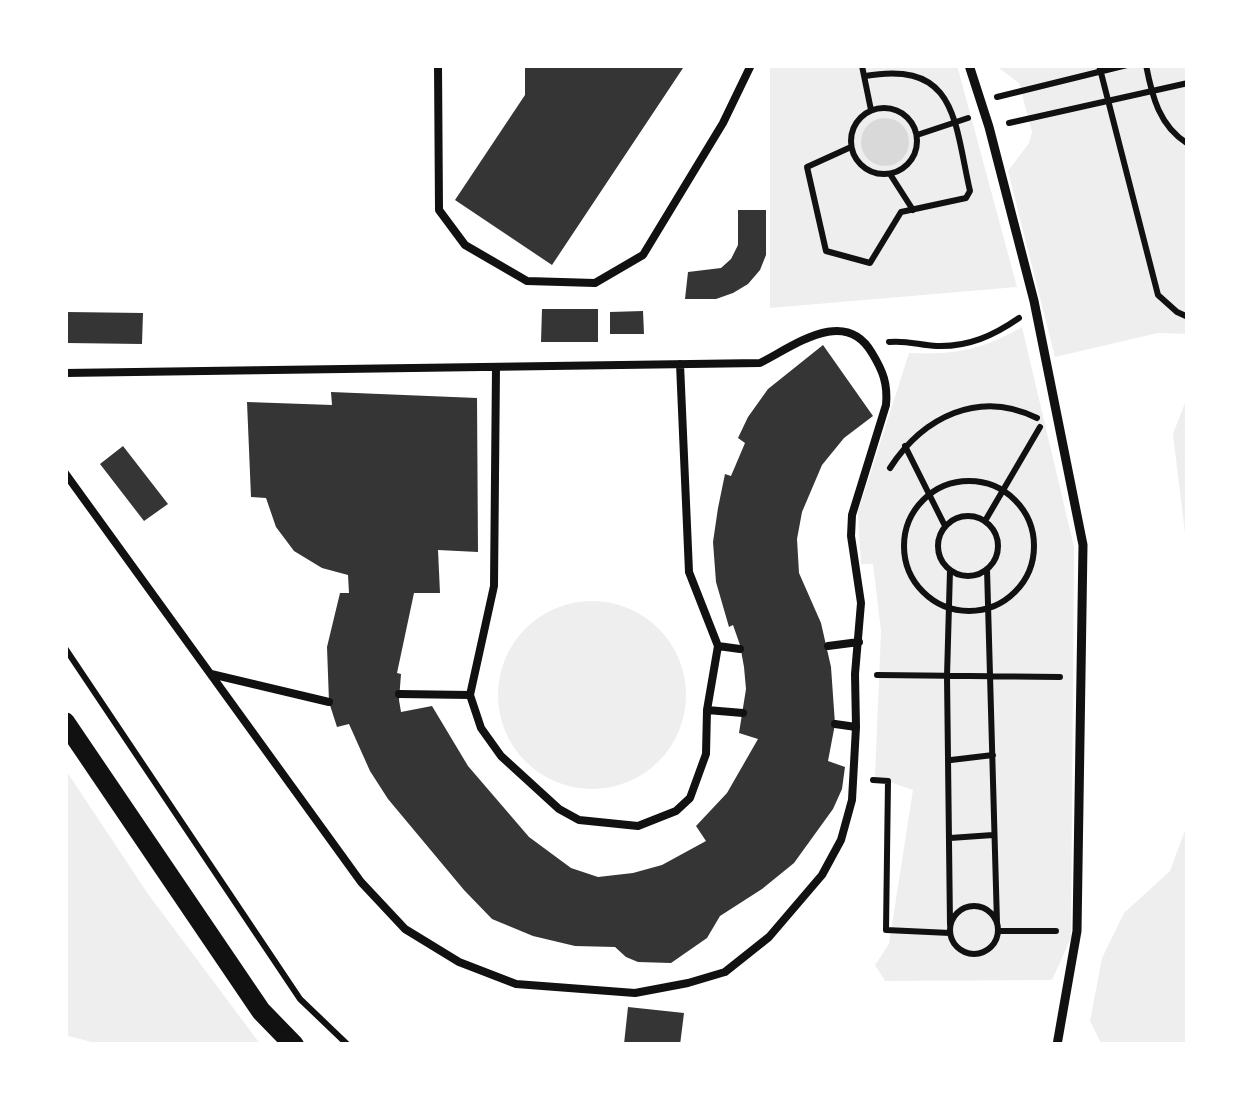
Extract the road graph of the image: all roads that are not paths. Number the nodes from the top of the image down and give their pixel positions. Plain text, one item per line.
1 (438, 65) edge
2 (751, 65) edge
3 (969, 65) edge
4 (680, 364) junction
5 (496, 367) junction
6 (65, 374) edge
7 (65, 472) edge
8 (859, 642) junction
9 (718, 646) junction
10 (828, 646) dead end
11 (740, 649) dead end
12 (211, 674) junction
13 (399, 694) dead end
14 (470, 695) junction
15 (329, 702) dead end
16 (708, 710) junction
17 (744, 713) dead end
18 (65, 722) edge
19 (835, 724) dead end
20 (856, 727) junction
21 (294, 1045) edge
22 (1057, 1045) edge

1 - 2 lane
3 - 22 street
4 - 5 lane
4 - 8 lane
4 - 9 lane
5 - 6 lane
5 - 14 lane
7 - 12 lane
8 - 10 lane
8 - 20 lane
9 - 11 lane
9 - 16 lane
12 - 15 lane
12 - 20 lane
13 - 14 lane
14 - 16 lane
16 - 17 lane
18 - 21 main road
19 - 20 lane

